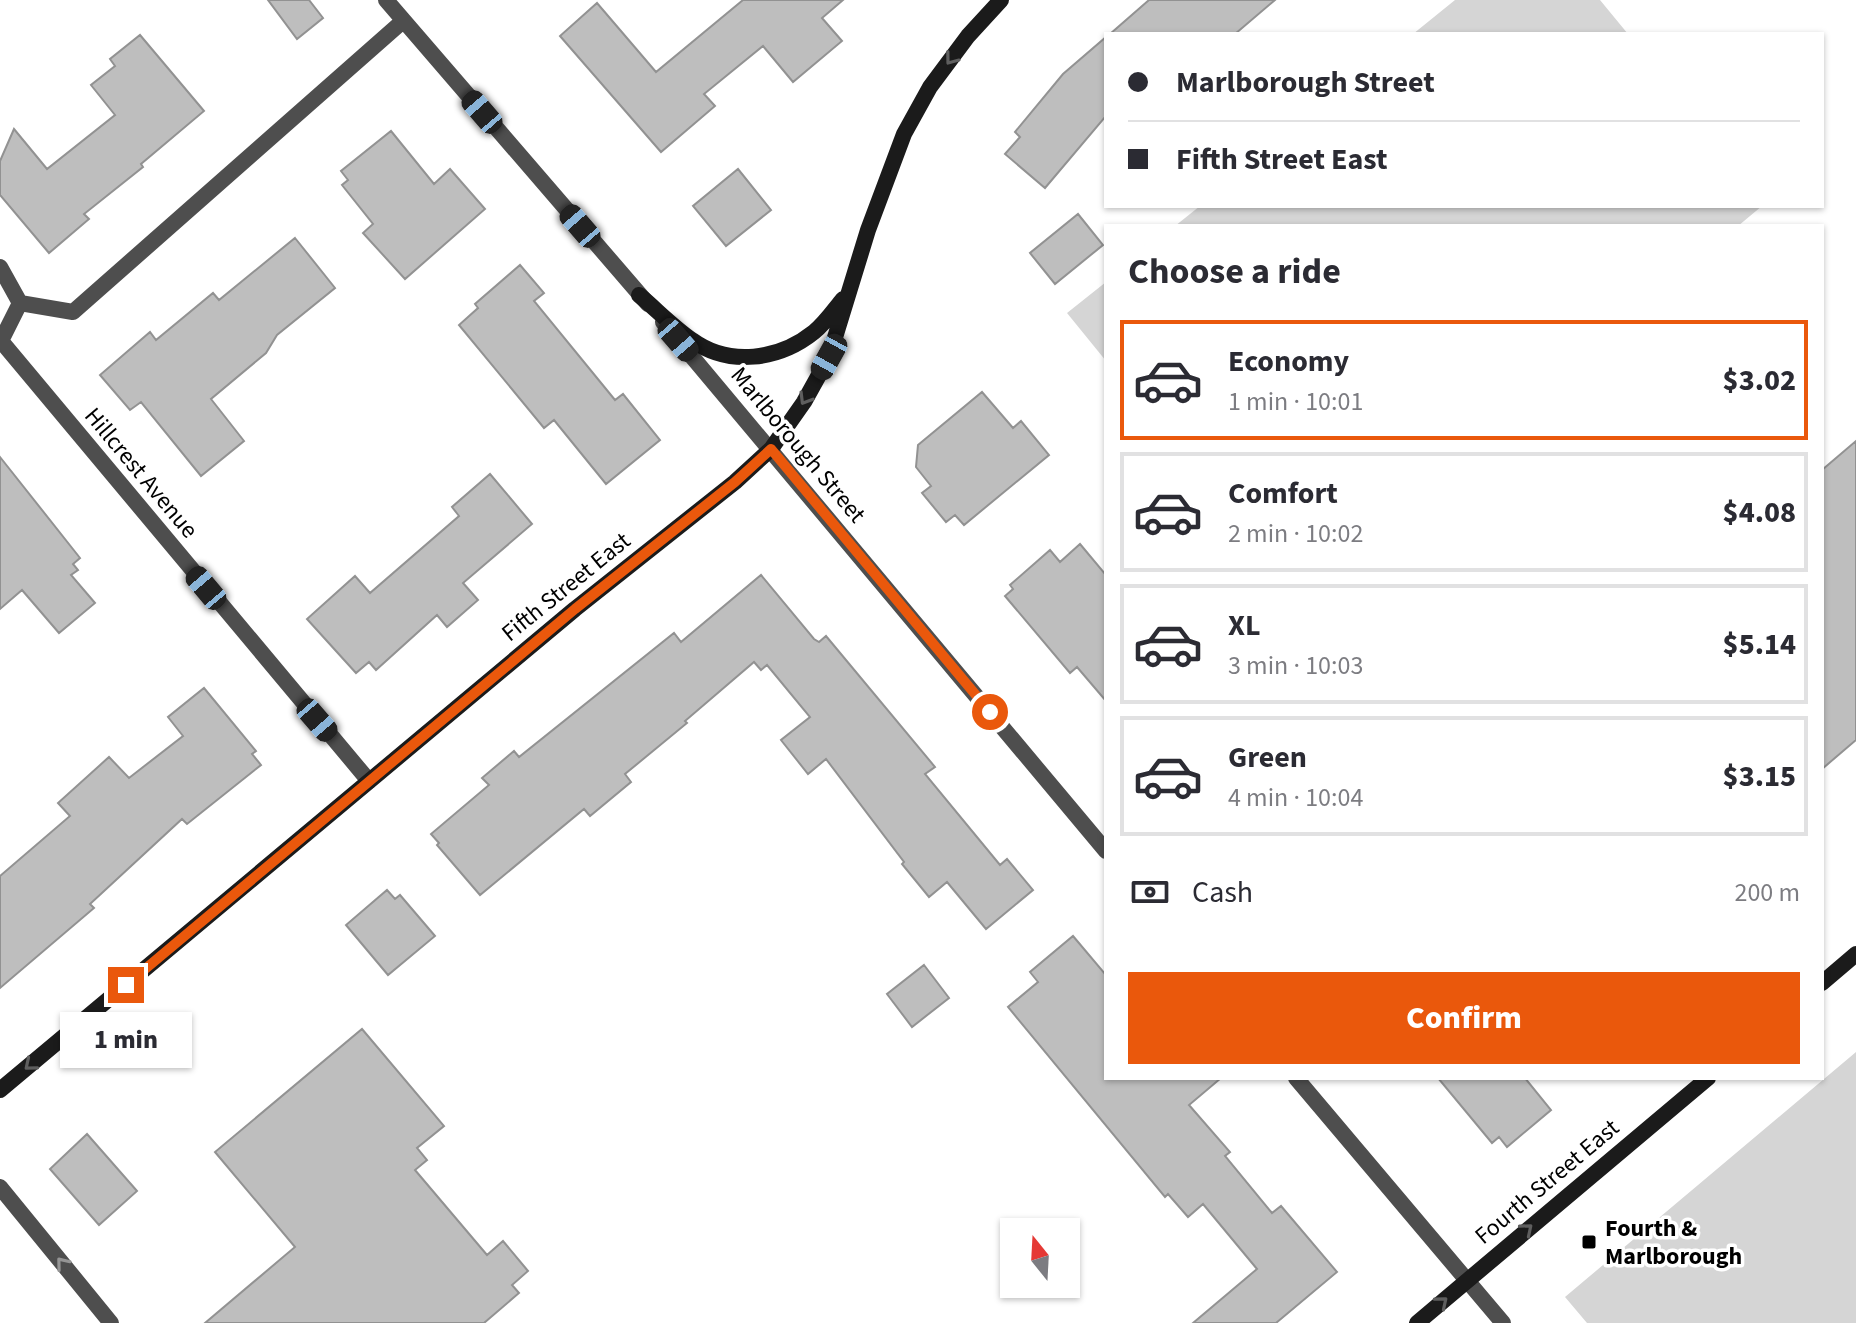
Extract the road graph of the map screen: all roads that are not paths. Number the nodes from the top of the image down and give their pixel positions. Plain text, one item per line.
1 (386, 0) edge
2 (1001, 0) edge
3 (403, 21) junction
4 (0, 267) edge
5 (639, 295) junction
6 (847, 295) junction
7 (20, 303) junction
8 (0, 341) edge
9 (771, 449) junction
10 (369, 781) junction
11 (1104, 849) edge
12 (1856, 954) edge
13 (1824, 981) edge
14 (1298, 1080) edge
15 (1706, 1080) edge
16 (0, 1090) edge
17 (0, 1187) edge
18 (1468, 1280) junction
19 (111, 1323) edge
20 (1417, 1323) edge
21 (1503, 1323) edge

1 - 3 street, Marlborough Street
2 -> 6 street, Fifth Street East
3 - 5 street, Marlborough Street
3 - 7 street
4 - 7 street
5 - 6 street
5 - 9 street, Marlborough Street
6 -> 9 street, Fifth Street East
7 - 8 street, Hillcrest Avenue
8 - 10 street, Hillcrest Avenue
9 - 10 street, Fifth Street East
9 - 11 street, Marlborough Street
10 -> 16 street, Fifth Street East
12 - 13 street
14 - 18 street
18 -> 15 street, Fourth Street East
19 -> 17 street
20 -> 18 street, Fourth Street East
18 - 21 street

